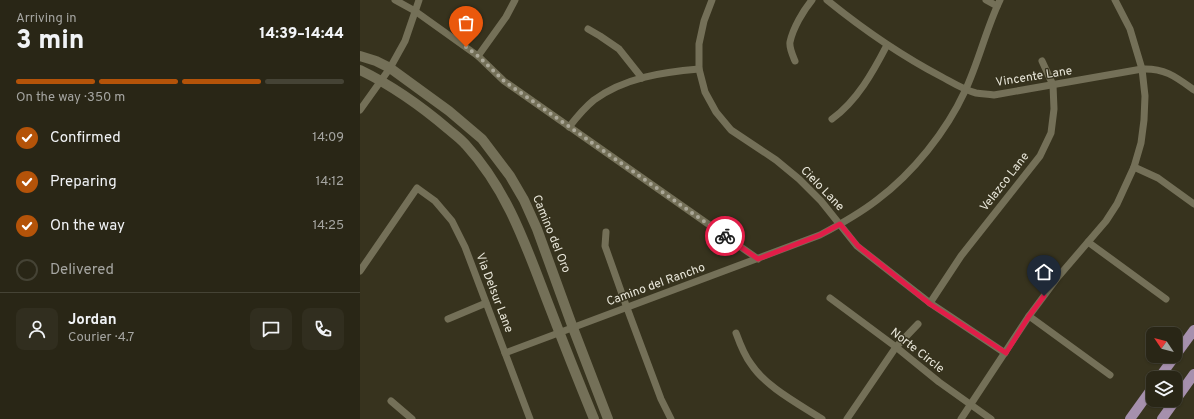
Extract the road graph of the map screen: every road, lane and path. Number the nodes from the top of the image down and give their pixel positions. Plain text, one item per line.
1 (395, 0) edge
2 (419, 0) edge
3 (515, 0) edge
4 (712, 0) edge
5 (812, 0) edge
6 (827, 0) edge
7 (986, 0) edge
8 (1114, 0) edge
9 (999, 3) edge
10 (415, 11) junction
11 (588, 29) dead end
12 (886, 45) junction
13 (360, 56) edge
14 (478, 56) junction
15 (795, 61) dead end
16 (1042, 61) dead end
17 (390, 68) junction
18 (699, 68) junction
19 (360, 70) edge
20 (1142, 70) junction
21 (642, 78) junction
22 (381, 80) junction
23 (1053, 85) junction
24 (966, 90) junction
25 (1194, 90) edge
26 (360, 110) edge
27 (832, 119) dead end
28 (569, 127) junction
29 (1134, 167) junction
30 (1194, 204) edge
31 (840, 224) junction
32 (606, 232) dead end
33 (1088, 242) junction
34 (758, 259) junction
35 (360, 271) edge
36 (830, 298) dead end
37 (1166, 299) dead end
38 (486, 303) junction
39 (930, 304) junction
40 (627, 308) junction
41 (1029, 316) junction
42 (448, 318) dead end
43 (918, 324) dead end
44 (573, 328) junction
45 (1194, 330) edge
46 (559, 333) junction
47 (736, 333) dead end
48 (896, 347) junction
49 (505, 353) junction
50 (1006, 353) junction
51 (1164, 371) edge
52 (1194, 374) edge
53 (1110, 375) dead end
54 (1146, 397) edge
55 (391, 401) dead end
56 (971, 405) junction
57 (412, 419) edge
58 (530, 419) edge
59 (594, 419) edge
60 (608, 419) edge
61 (671, 419) edge
62 (822, 419) edge
63 (847, 419) edge
64 (961, 419) edge
65 (992, 419) edge
66 (1130, 419) edge
67 (1162, 419) edge

1 - 10 street
2 - 10 street
3 - 14 street
4 - 18 street, Cielo Lane
5 - 15 street
6 - 12 street, Vincente Lane
7 - 9 street
8 - 20 street
9 - 24 street, Camino del Rancho
10 - 14 street
10 - 17 street
11 - 21 street
12 - 24 street, Vincente Lane
12 - 27 street
13 - 17 street, Camino del Oro
14 - 28 street
16 - 23 street, Velazco Lane
17 - 22 street
17 - 44 street, Camino del Oro
18 - 21 street
18 - 31 street, Cielo Lane
19 - 22 street
20 - 23 street, Vincente Lane
20 - 25 street, Vincente Lane
20 - 29 street
21 - 28 street
22 - 26 street
22 - 46 street
23 - 24 street, Vincente Lane
23 - 39 street, Velazco Lane
24 - 31 street, Camino del Rancho
28 - 34 street
29 - 30 street
29 - 33 street
31 - 34 street, Camino del Rancho
31 - 39 street, Cielo Lane
32 - 40 street
33 - 37 street
33 - 41 street
34 - 40 street, Camino del Rancho
35 - 38 street, Via Delsur Lane
36 - 48 street, Norte Circle
38 - 42 street
38 - 49 street, Via Delsur Lane
39 - 50 street, Cielo Lane
40 - 44 street, Camino del Rancho
40 - 61 street
41 - 50 street
41 - 53 street
43 - 48 street
44 - 46 street, Camino del Rancho
44 - 60 street, Camino del Oro
45 - 51 main road
46 - 49 street, Camino del Rancho
46 - 59 street
47 - 62 street
48 - 56 street, Norte Circle
48 - 63 street
49 - 58 street, Via Delsur Lane
50 - 56 street
52 - 67 main road
54 - 66 main road
55 - 57 street
56 - 64 street
56 - 65 street, Norte Circle

